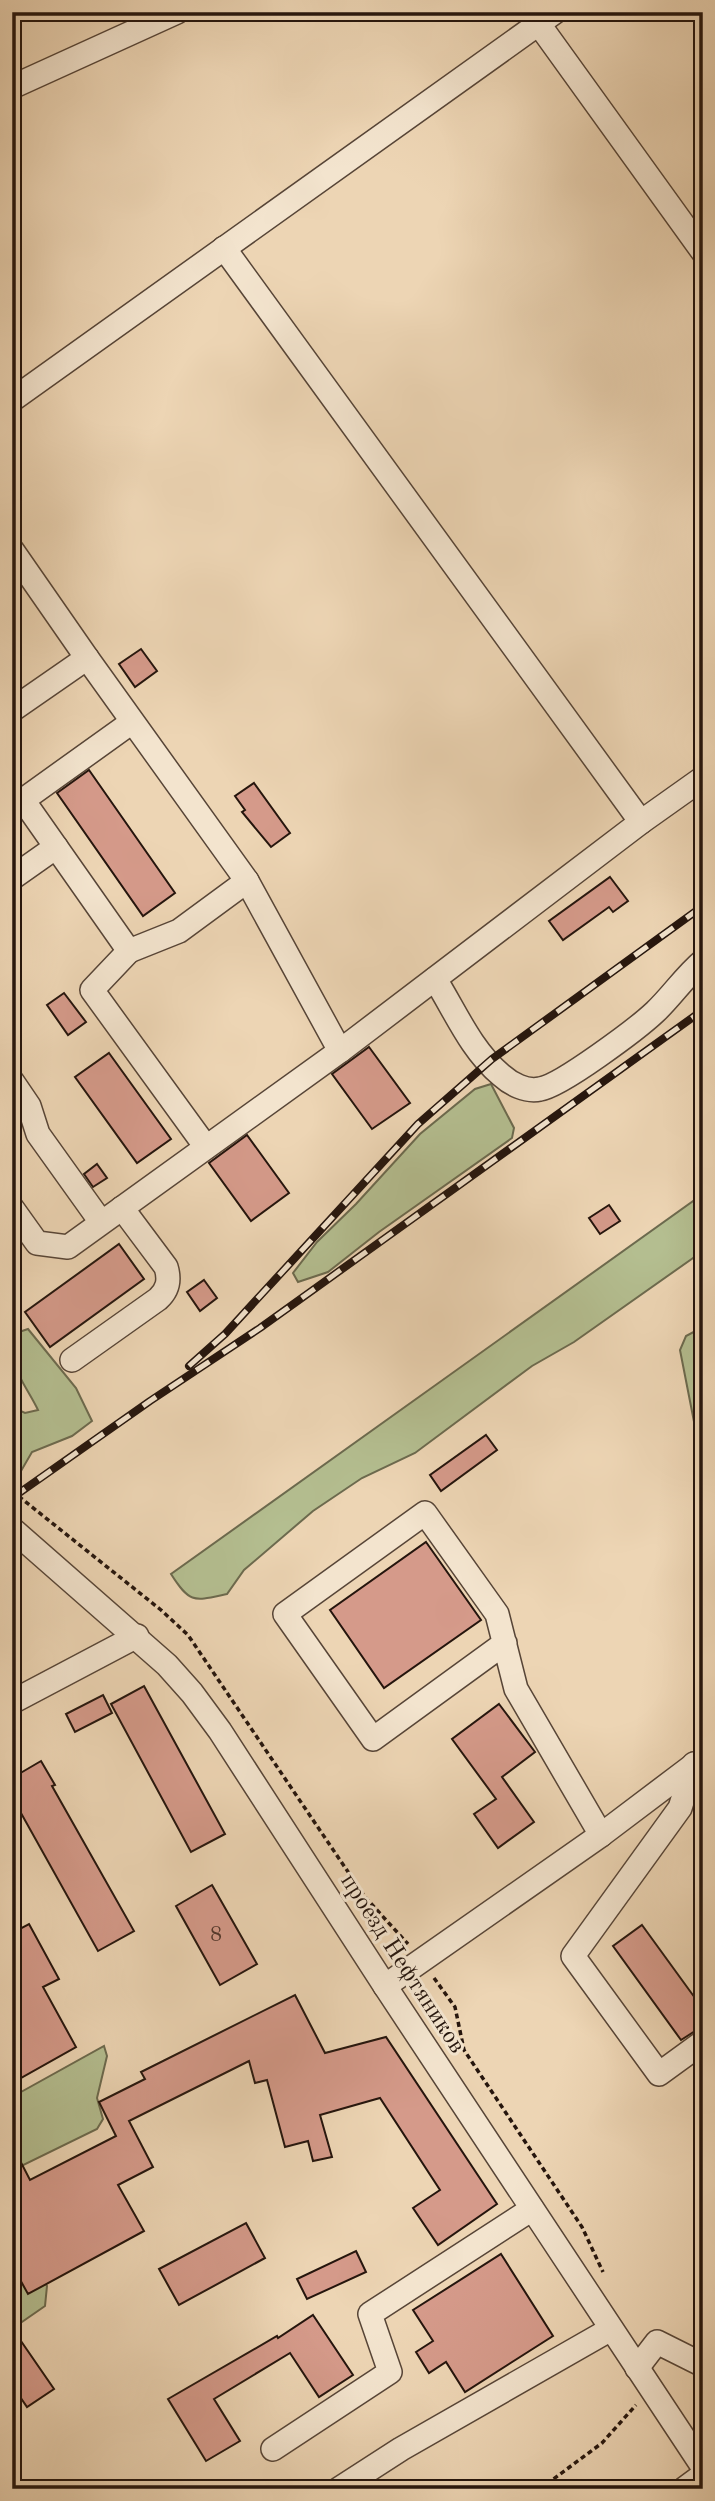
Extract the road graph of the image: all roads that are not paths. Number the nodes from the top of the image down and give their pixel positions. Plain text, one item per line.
1 (177, 12) edge
2 (547, 18) edge
3 (12, 86) edge
4 (223, 248) junction
5 (703, 252) edge
6 (12, 400) edge
7 (12, 550) edge
8 (87, 658) junction
9 (12, 710) edge
10 (132, 722) junction
11 (703, 778) edge
12 (18, 804) edge
13 (641, 822) junction
14 (56, 847) junction
15 (12, 878) edge
16 (247, 881) junction
17 (129, 951) junction
18 (703, 961) edge
19 (435, 978) junction
20 (340, 1051) junction
21 (12, 1081) edge
22 (206, 1147) junction
23 (12, 1208) edge
24 (122, 1208) junction
25 (101, 1222) junction
26 (72, 1360) dead end
27 (12, 1529) edge
28 (136, 1636) junction
29 (505, 1643) junction
30 (12, 1702) edge
31 (698, 1762) edge
32 (601, 1835) junction
33 (384, 1986) junction
34 (703, 2042) edge
35 (532, 2209) junction
36 (611, 2329) junction
37 (703, 2365) edge
38 (637, 2368) junction
39 (273, 2449) dead end
40 (703, 2467) edge
41 (703, 2475) edge
42 (339, 2489) edge
43 (684, 2489) edge

1 - 3 street
2 - 4 street
2 - 5 street
4 - 6 street
4 - 13 street
7 - 8 street
8 - 9 street
8 - 10 street
10 - 12 street
10 - 16 street
11 - 13 street
12 - 14 street
13 - 19 street
14 - 15 street
14 - 17 street
16 - 17 street
16 - 20 street
17 - 22 street
18 - 19 street
19 - 20 street
20 - 22 street
21 - 25 street
22 - 24 street
23 - 25 street
24 - 25 street
24 - 26 street
27 - 28 street, проезд Нефтяников
28 - 30 street
28 - 33 street, проезд Нефтяников
29 - 29 street
29 - 32 street
31 - 32 street
31 - 34 street
32 - 33 street
33 - 35 street, проезд Нефтяников
35 - 36 street, проезд Нефтяников
35 - 39 street
36 - 38 street, проезд Нефтяников
36 - 42 street
37 - 38 street
38 - 40 street, проезд Нефтяников
41 - 43 street

